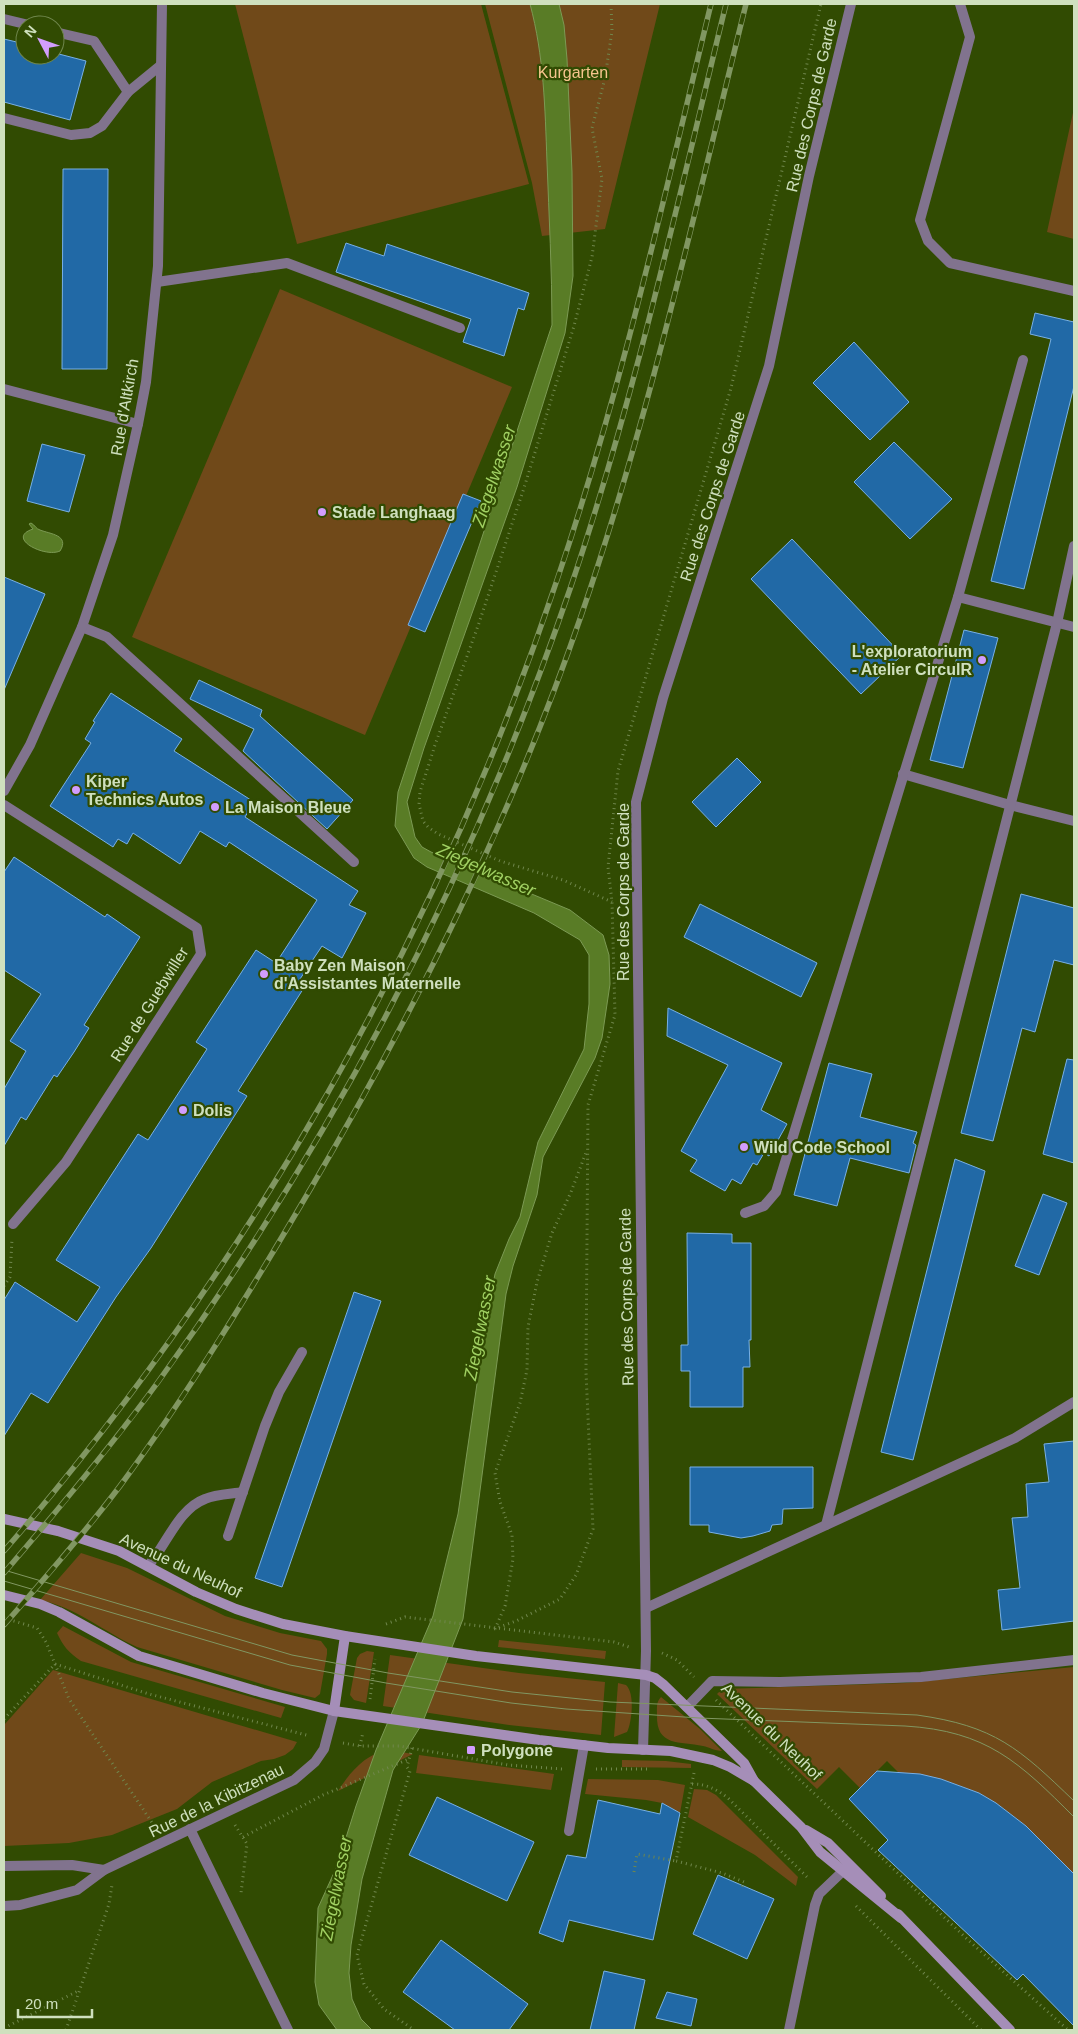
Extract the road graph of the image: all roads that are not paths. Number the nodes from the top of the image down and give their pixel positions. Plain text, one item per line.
1 (162, 4) edge
2 (851, 4) edge
3 (960, 4) edge
4 (65, 34) edge
5 (161, 65) junction
6 (128, 92) junction
7 (4, 118) edge
8 (157, 282) junction
9 (1074, 291) edge
10 (460, 328) dead end
11 (1023, 360) dead end
12 (4, 389) edge
13 (138, 424) junction
14 (1074, 546) edge
15 (958, 597) junction
16 (1057, 623) junction
17 (82, 627) junction
18 (1074, 627) edge
19 (903, 774) junction
20 (4, 791) edge
21 (4, 805) edge
22 (1010, 805) junction
23 (1074, 821) edge
24 (354, 862) dead end
25 (745, 1213) dead end
26 (13, 1224) road end
27 (302, 1352) dead end
28 (1074, 1402) edge
29 (243, 1492) junction
30 (4, 1519) edge
31 (826, 1525) junction
32 (228, 1536) dead end
33 (148, 1566) junction
34 (4, 1595) edge
35 (646, 1608) junction
36 (345, 1636) junction
37 (1074, 1660) edge
38 (646, 1674) junction
39 (686, 1706) junction
40 (334, 1710) junction
41 (584, 1745) junction
42 (643, 1750) junction
43 (754, 1782) junction
44 (802, 1827) junction
45 (190, 1829) junction
46 (569, 1831) dead end
47 (4, 1866) edge
48 (104, 1870) junction
49 (842, 1872) junction
50 (4, 1906) edge
51 (901, 1918) junction
52 (288, 2030) edge
53 (789, 2030) edge
54 (1010, 2030) edge

1 - 5 street, Rue d'Altkirch
2 - 35 street, Rue des Corps de Garde
3 - 9 street
4 - 6 street
5 - 6 street
5 - 8 street, Rue d'Altkirch
6 - 7 street
8 - 10 street
8 - 13 street, Rue d'Altkirch
11 - 15 street
12 - 13 street
13 - 17 street, Rue d'Altkirch
14 - 16 street
15 - 16 street
15 - 19 street
16 - 18 street
16 - 22 street
17 - 20 street, Rue d'Altkirch
17 - 24 street
19 - 22 street
19 - 25 street
21 - 26 street, Rue de Guebwiller
22 - 23 street
22 - 31 street
27 - 29 street
28 - 31 street
29 - 32 street
29 - 33 street
30 - 33 street, Avenue du Neuhof
31 - 35 street
33 - 36 street, Avenue du Neuhof
34 - 40 street, Avenue du Neuhof
35 - 38 street, Rue des Corps de Garde
36 - 38 street, Avenue du Neuhof
36 - 40 street
37 - 39 street
38 - 39 street, Avenue du Neuhof
38 - 42 street, Rue des Corps de Garde
39 - 43 street, Avenue du Neuhof
40 - 41 street, Avenue du Neuhof
40 - 45 street, Rue de la Kibitzenau
41 - 42 street, Avenue du Neuhof
41 - 46 street
42 - 43 street, Avenue du Neuhof
43 - 44 street, Avenue du Neuhof
44 - 49 street, Avenue du Neuhof
44 - 51 street, Avenue du Neuhof
45 - 48 street, Rue de la Kibitzenau
45 - 52 street
47 - 48 street
48 - 50 street, Rue de la Kibitzenau
49 - 51 street, Avenue du Neuhof
49 - 53 street
51 - 54 street, Avenue du Neuhof

